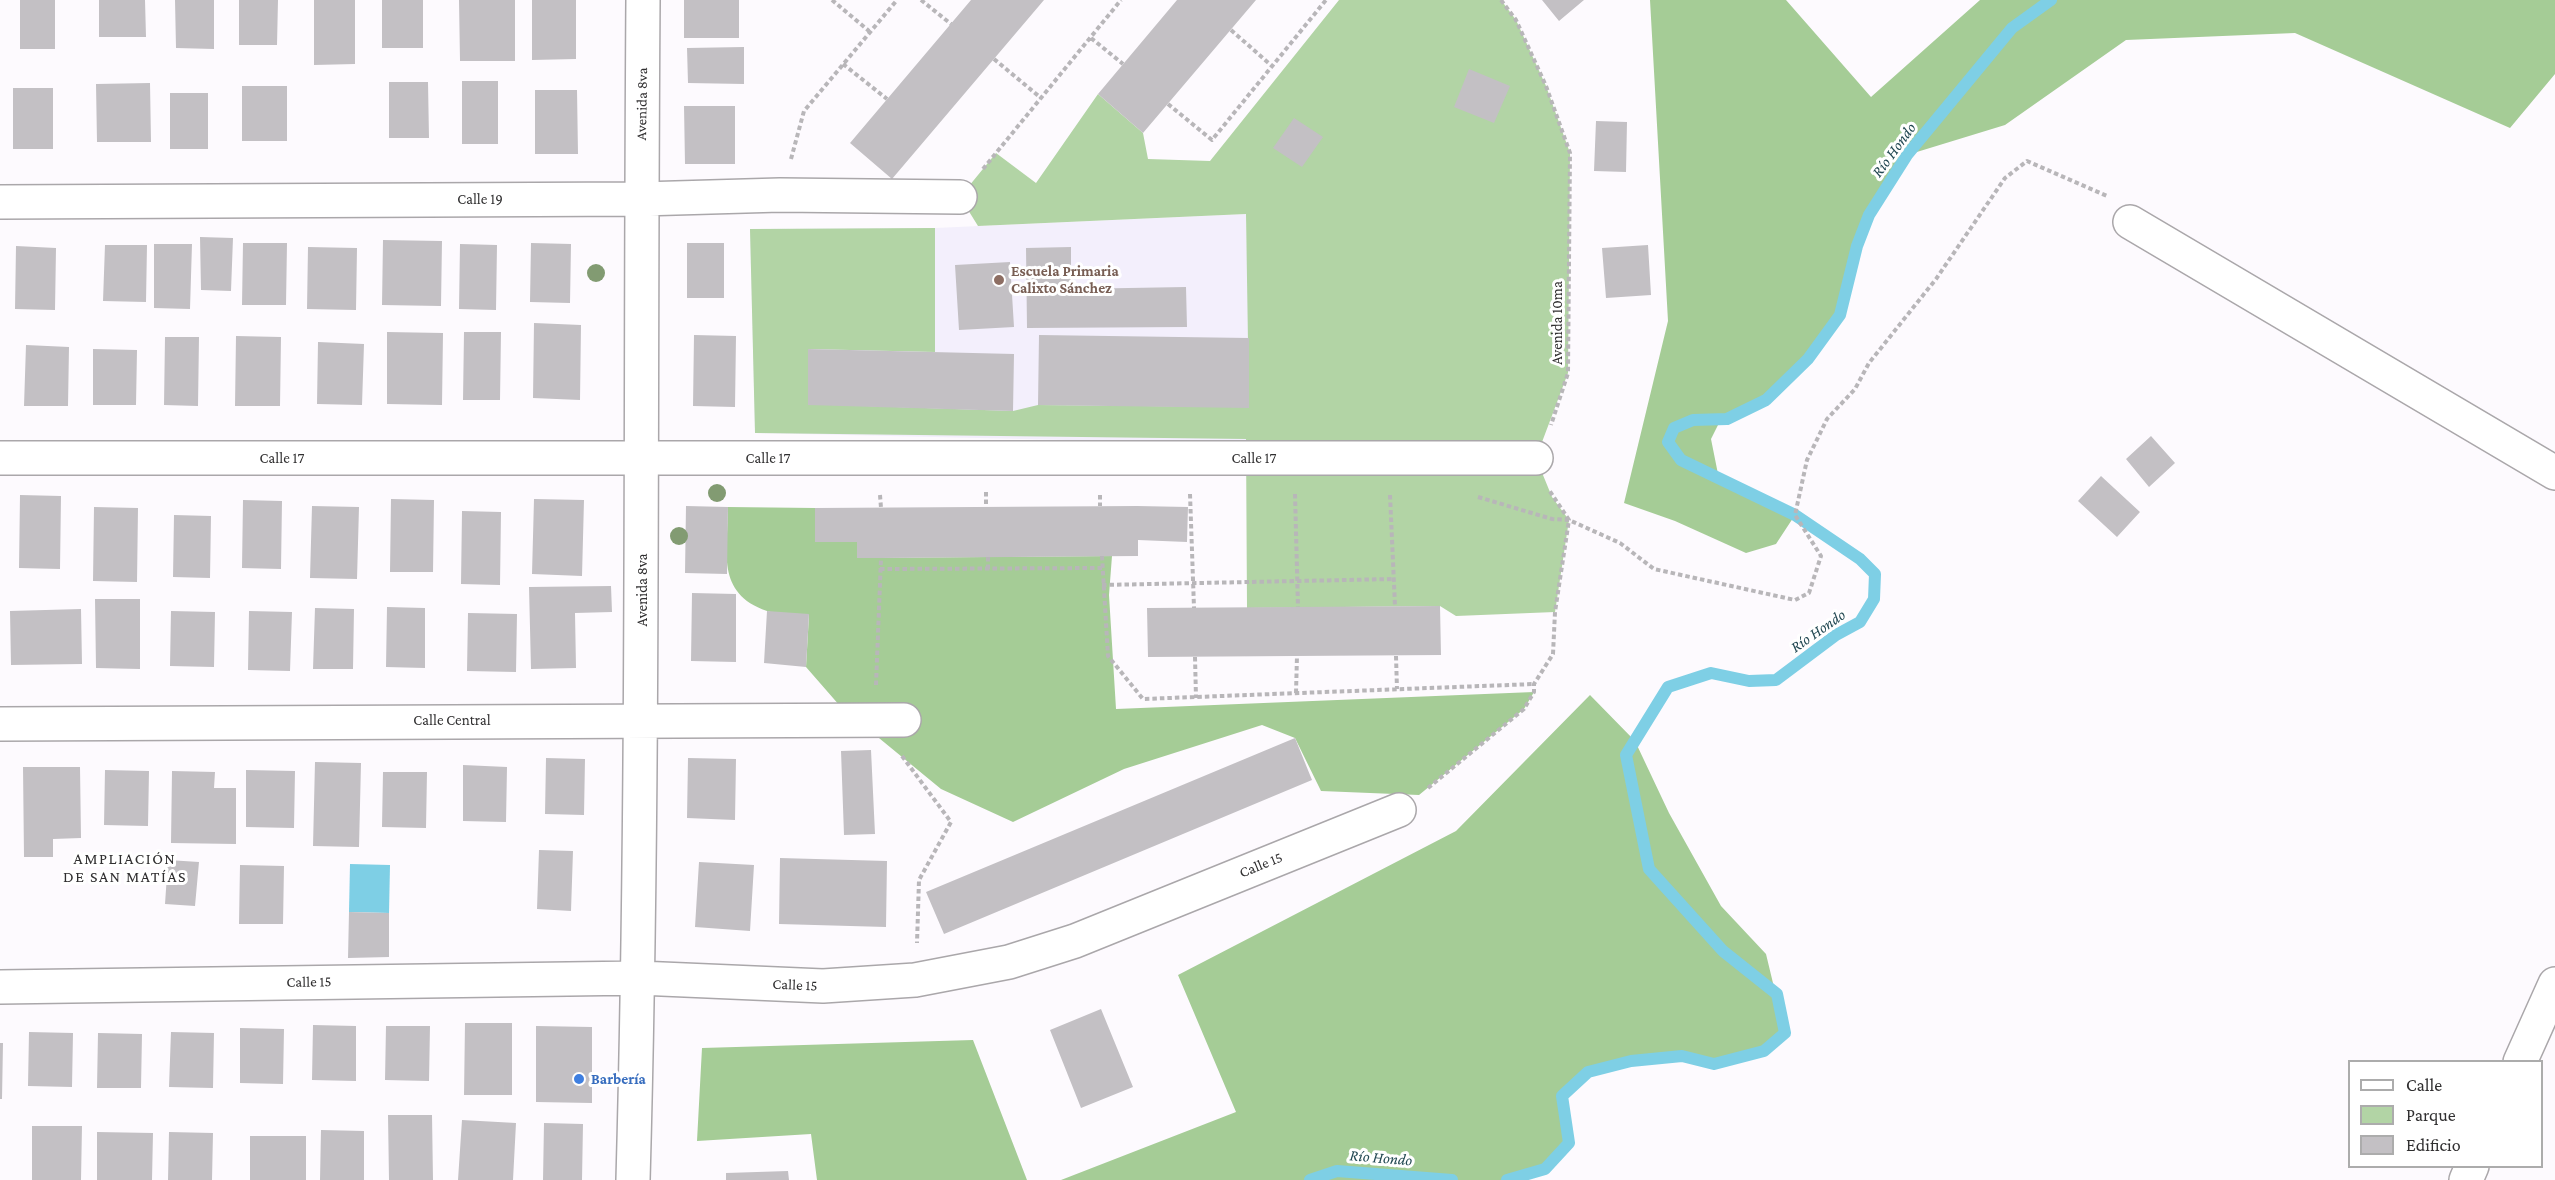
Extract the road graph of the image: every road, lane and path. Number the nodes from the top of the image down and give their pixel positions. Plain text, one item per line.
1 (643, 0) edge
2 (832, 0) edge
3 (897, 0) edge
4 (921, 0) edge
5 (1121, 0) edge
6 (1326, 0) edge
7 (1502, 0) edge
8 (951, 24) dead end
9 (1231, 30) dead end
10 (869, 31) junction
11 (1090, 38) junction
12 (994, 59) dead end
13 (843, 64) junction
14 (1123, 64) dead end
15 (1272, 66) junction
16 (1041, 98) junction
17 (887, 99) dead end
18 (1168, 104) dead end
19 (780, 195) junction
20 (960, 197) joint
21 (641, 199) junction
22 (0, 202) edge
23 (2130, 222) joint
24 (0, 458) edge
25 (643, 458) junction
26 (1188, 458) junction
27 (1294, 458) junction
28 (1389, 458) junction
29 (1536, 458) junction
30 (2555, 473) edge
31 (1471, 495) dead end
32 (1569, 520) junction
33 (1102, 556) dead end
34 (988, 557) dead end
35 (881, 558) dead end
36 (1102, 568) junction
37 (880, 569) junction
38 (988, 569) junction
39 (1394, 579) junction
40 (1298, 581) junction
41 (1193, 583) junction
42 (1102, 585) junction
43 (1395, 606) dead end
44 (1298, 607) dead end
45 (1194, 608) dead end
46 (1297, 656) dead end
47 (1396, 656) dead end
48 (1195, 657) dead end
49 (1534, 684) junction
50 (1397, 689) junction
51 (1296, 693) junction
52 (1196, 698) junction
53 (641, 719) junction
54 (890, 720) junction
55 (0, 724) edge
56 (1399, 810) joint
57 (639, 978) junction
58 (915, 980) junction
59 (2555, 984) edge
60 (0, 987) edge
61 (2521, 1060) edge
62 (633, 1180) edge

1 - 21 street, Avenida 8va
2 - 10 path
3 - 10 path
4 - 8 path
5 - 11 path
6 - 15 path
7 - 29 path, Avenida 10ma
9 - 15 path
10 - 13 path
11 - 14 path
11 - 16 path
12 - 16 path
13 - 17 path
13 - 19 path
15 - 18 path
16 - 20 path
19 - 20 street, Calle 19
19 - 21 street, Calle 19
21 - 22 street, Calle 19
21 - 25 street, Avenida 8va
23 - 30 street
23 - 32 path
24 - 25 street, Calle 17
25 - 26 street, Calle 17
25 - 53 street, Avenida 8va
26 - 27 street, Calle 17
26 - 41 path
27 - 28 street, Calle 17
27 - 40 path
28 - 29 street, Calle 17
28 - 39 path
29 - 32 path
31 - 32 path
32 - 49 path
33 - 36 path
34 - 38 path
35 - 37 path
36 - 38 path
36 - 42 path
37 - 38 path
37 - 54 path
39 - 40 path
39 - 43 path
40 - 41 path
40 - 44 path
41 - 42 path
41 - 45 path
42 - 52 path
46 - 51 path
47 - 50 path
48 - 52 path
49 - 50 path
49 - 56 path
50 - 51 path
51 - 52 path
53 - 54 street, Calle Central
53 - 55 street, Calle Central
53 - 57 street, Avenida 8va
54 - 58 path
56 - 58 street, Calle 15
57 - 58 street, Calle 15
57 - 60 street, Calle 15
57 - 62 street, Avenida 8va
59 - 61 street

